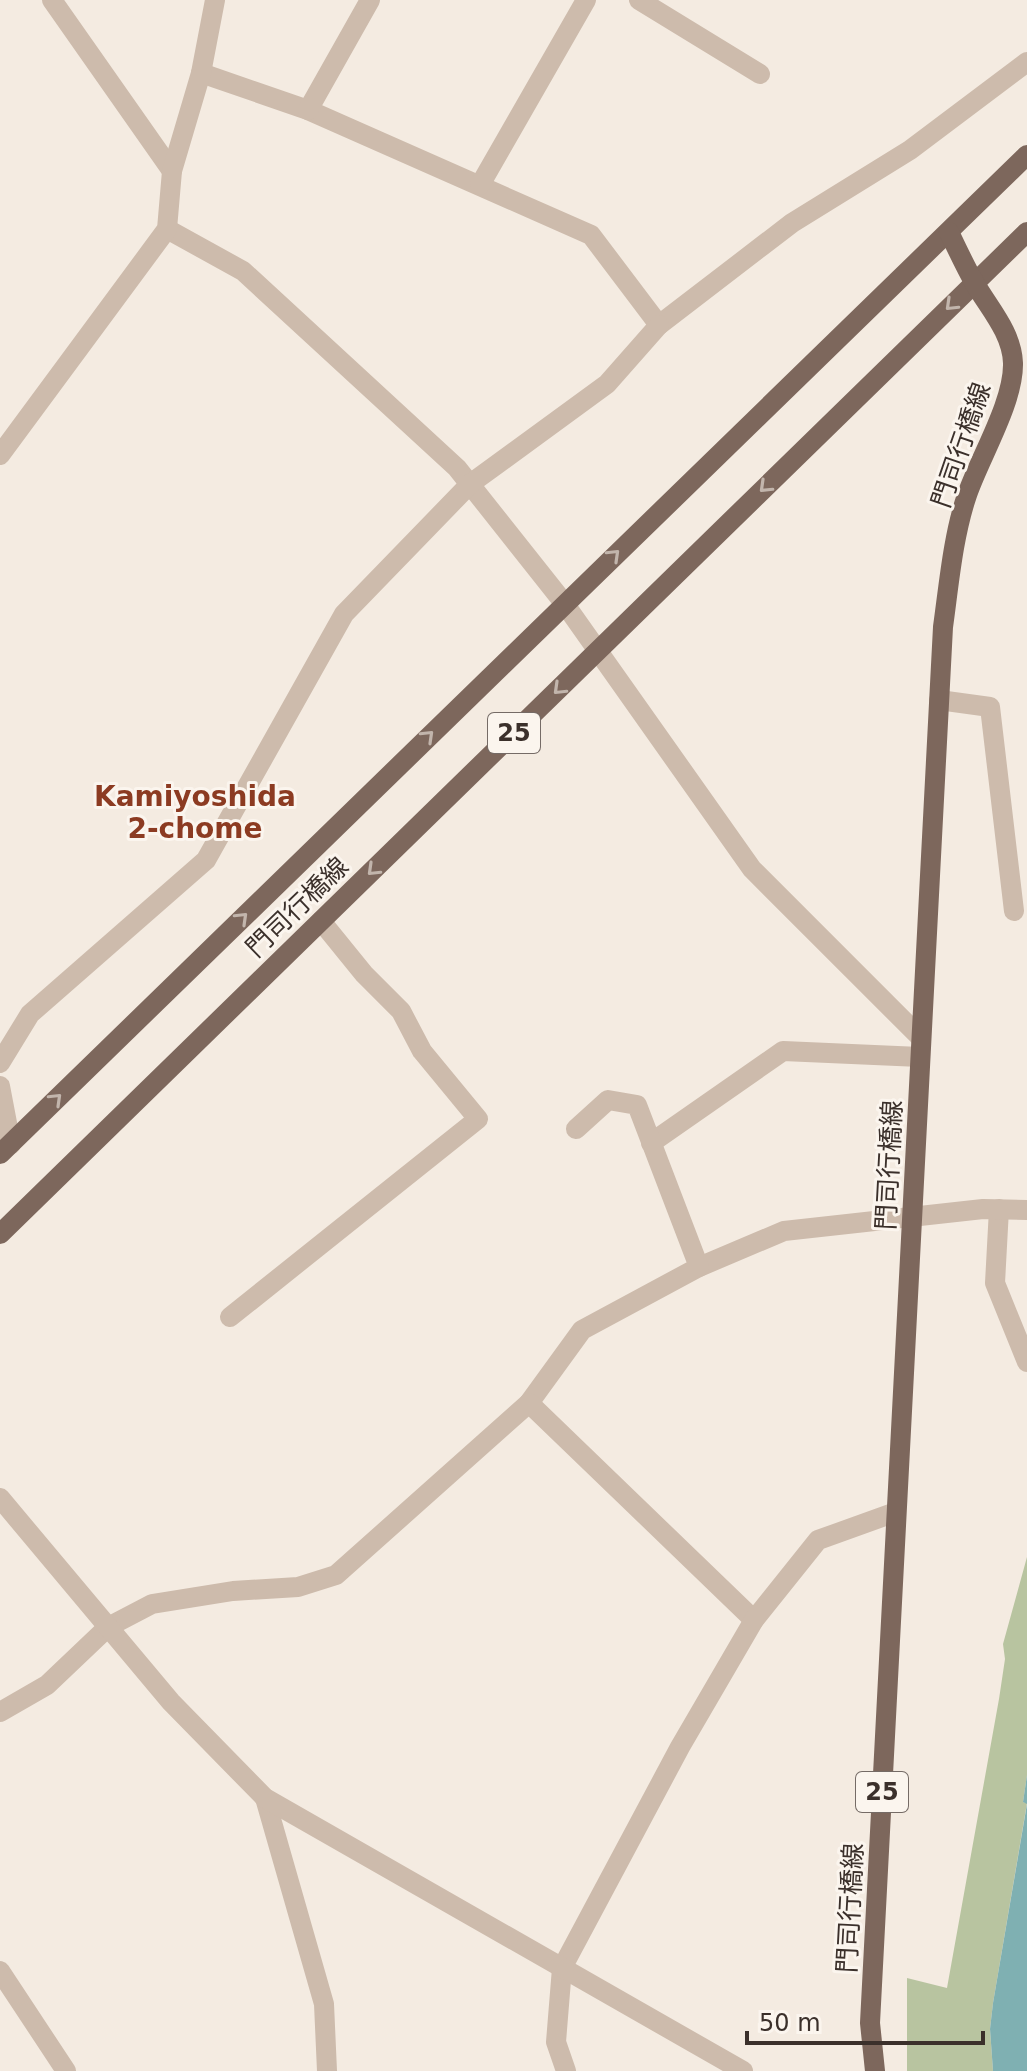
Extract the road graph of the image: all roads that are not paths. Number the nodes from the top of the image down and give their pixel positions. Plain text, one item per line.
1 (52, 0) edge
2 (215, 0) edge
3 (370, 0) edge
4 (586, 0) edge
5 (639, 0) edge
6 (1027, 62) edge
7 (201, 73) junction
8 (760, 74) dead end
9 (308, 110) junction
10 (1027, 155) edge
11 (172, 171) junction
12 (480, 185) junction
13 (167, 229) junction
14 (949, 232) junction
15 (1027, 232) edge
16 (974, 282) junction
17 (659, 325) junction
18 (1027, 370) edge
19 (1010, 391) junction
20 (0, 455) edge
21 (470, 484) junction
22 (564, 603) junction
23 (598, 651) junction
24 (939, 700) junction
25 (1014, 911) dead end
26 (321, 921) junction
27 (921, 1048) junction
28 (1, 1058) edge
29 (0, 1086) edge
30 (576, 1129) dead end
31 (651, 1143) junction
32 (5, 1149) edge
33 (999, 1209) junction
34 (1027, 1210) edge
35 (912, 1217) junction
36 (0, 1234) edge
37 (699, 1267) junction
38 (230, 1317) dead end
39 (1027, 1362) edge
40 (529, 1403) junction
41 (0, 1498) edge
42 (896, 1512) junction
43 (754, 1620) junction
44 (108, 1627) junction
45 (0, 1712) edge
46 (265, 1798) junction
47 (562, 1968) junction
48 (0, 1971) edge
49 (66, 2071) edge
50 (327, 2071) edge
51 (566, 2071) edge
52 (743, 2071) edge
53 (875, 2071) edge

1 - 11 street
2 - 7 street
3 - 9 street
4 - 12 street
5 - 8 street
6 - 17 street
7 - 9 street
7 - 11 street
9 - 12 street
10 - 14 main road, 門司行橋線 / 25
11 - 13 street
12 - 17 street
13 - 20 street
13 - 21 street
14 - 16 main road, 門司行橋線 / 25
22 -> 14 main road, 門司行橋線 / 25
15 - 16 main road, 門司行橋線 / 25
16 - 19 main road, 門司行橋線 / 25
16 -> 23 main road, 門司行橋線 / 25
17 - 21 street
18 - 19 street
19 - 24 main road, 門司行橋線 / 25
21 - 22 street
21 - 28 street
22 - 23 street
32 -> 22 main road, 門司行橋線 / 25
23 -> 26 main road, 門司行橋線 / 25
23 - 27 street
24 - 25 street
24 - 27 main road, 門司行橋線 / 25
26 - 36 main road, 門司行橋線 / 25
26 - 38 street
27 - 31 street
27 - 35 main road, 門司行橋線 / 25
29 - 32 street
30 - 31 street
31 - 37 street
33 - 34 street
33 - 35 street
33 - 39 street
35 - 37 street
35 - 42 main road, 門司行橋線 / 25
37 - 40 street
40 - 43 street
40 - 44 street
41 - 44 street
42 - 43 street
42 - 53 main road, 門司行橋線 / 25
43 - 47 street
44 - 45 street
44 - 46 street
46 - 47 street
46 - 50 street
47 - 51 street
47 - 52 street
48 - 49 street

